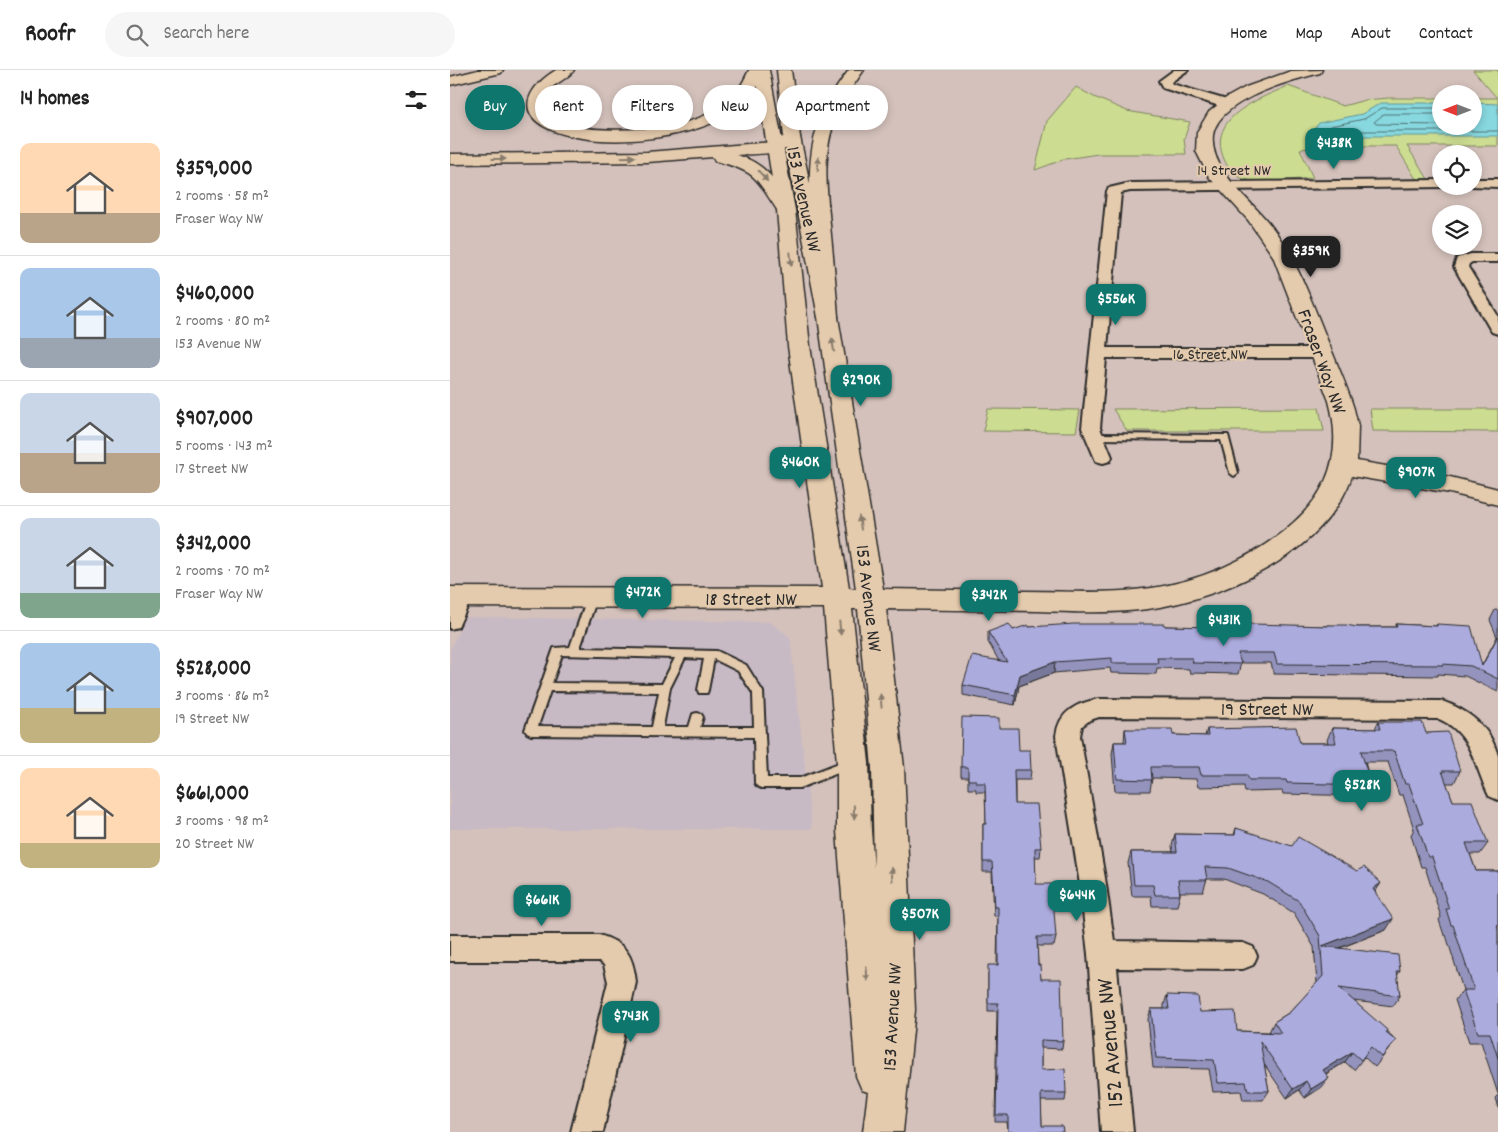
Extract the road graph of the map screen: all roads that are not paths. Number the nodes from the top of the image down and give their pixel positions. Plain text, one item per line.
1 (496, 70) edge
2 (567, 70) edge
3 (756, 70) edge
4 (762, 70) edge
5 (784, 70) edge
6 (857, 70) edge
7 (1182, 70) edge
8 (1315, 70) edge
9 (450, 81) edge
10 (1226, 104) junction
11 (784, 142) junction
12 (685, 154) junction
13 (450, 159) edge
14 (1432, 184) edge
15 (1482, 184) edge
16 (1498, 184) edge
17 (1228, 187) junction
18 (786, 210) junction
19 (1498, 258) edge
20 (828, 317) junction
21 (1498, 329) edge
22 (1098, 353) junction
23 (1322, 353) junction
24 (1094, 436) junction
25 (1103, 456) dead end
26 (1343, 466) junction
27 (1234, 473) dead end
28 (1498, 497) edge
29 (592, 598) junction
30 (837, 598) junction
31 (872, 600) junction
32 (454, 605) edge
33 (574, 651) junction
34 (682, 654) junction
35 (710, 655) junction
36 (546, 687) junction
37 (665, 688) junction
38 (703, 690) dead end
39 (697, 717) dead end
40 (1072, 720) joint
41 (657, 731) junction
42 (694, 731) junction
43 (758, 732) junction
44 (853, 763) junction
45 (1498, 790) edge
46 (450, 948) edge
47 (1102, 954) junction
48 (1243, 956) dead end
49 (587, 1132) edge
50 (882, 1132) edge
51 (1117, 1132) edge

1 - 9 main road
2 - 3 main road
4 - 11 main road, 153 Avenue NW
5 - 11 main road, 153 Avenue NW
20 -> 6 main road
7 - 10 street
8 - 10 main road, Fraser Way NW
10 - 17 main road, Fraser Way NW
11 - 12 main road
11 - 18 main road, 153 Avenue NW
11 - 20 main road, 153 Avenue NW
13 -> 12 main road
12 -> 18 main road
14 - 17 street, 14 Street NW
15 - 16 street
17 - 22 street, 14 Street NW
17 - 23 main road, Fraser Way NW
18 -> 30 main road, 153 Avenue NW
19 - 21 street
31 -> 20 main road, 153 Avenue NW
22 - 23 street, 16 Street NW
22 - 24 street
23 - 26 main road, Fraser Way NW
24 - 25 street
24 - 27 lane
26 - 28 main road
26 - 31 main road, Fraser Way NW
29 - 30 main road, 18 Street NW
29 - 32 main road, 18 Street NW
29 - 33 lane
30 - 31 main road, 18 Street NW
30 -> 44 main road, 153 Avenue NW
50 -> 31 main road, 153 Avenue NW
33 - 34 lane
33 - 36 lane
34 - 35 lane
34 - 37 lane
35 - 38 lane
35 - 43 lane
36 - 37 lane
36 - 41 lane
37 - 41 lane
39 - 42 lane
40 - 45 street, 19 Street NW
40 - 47 street, 152 Avenue NW
41 - 42 lane
42 - 43 lane
43 - 44 lane
44 -> 50 main road, 153 Avenue NW
46 - 49 street
47 - 48 street, 152 Avenue NW
47 - 51 street, 152 Avenue NW

